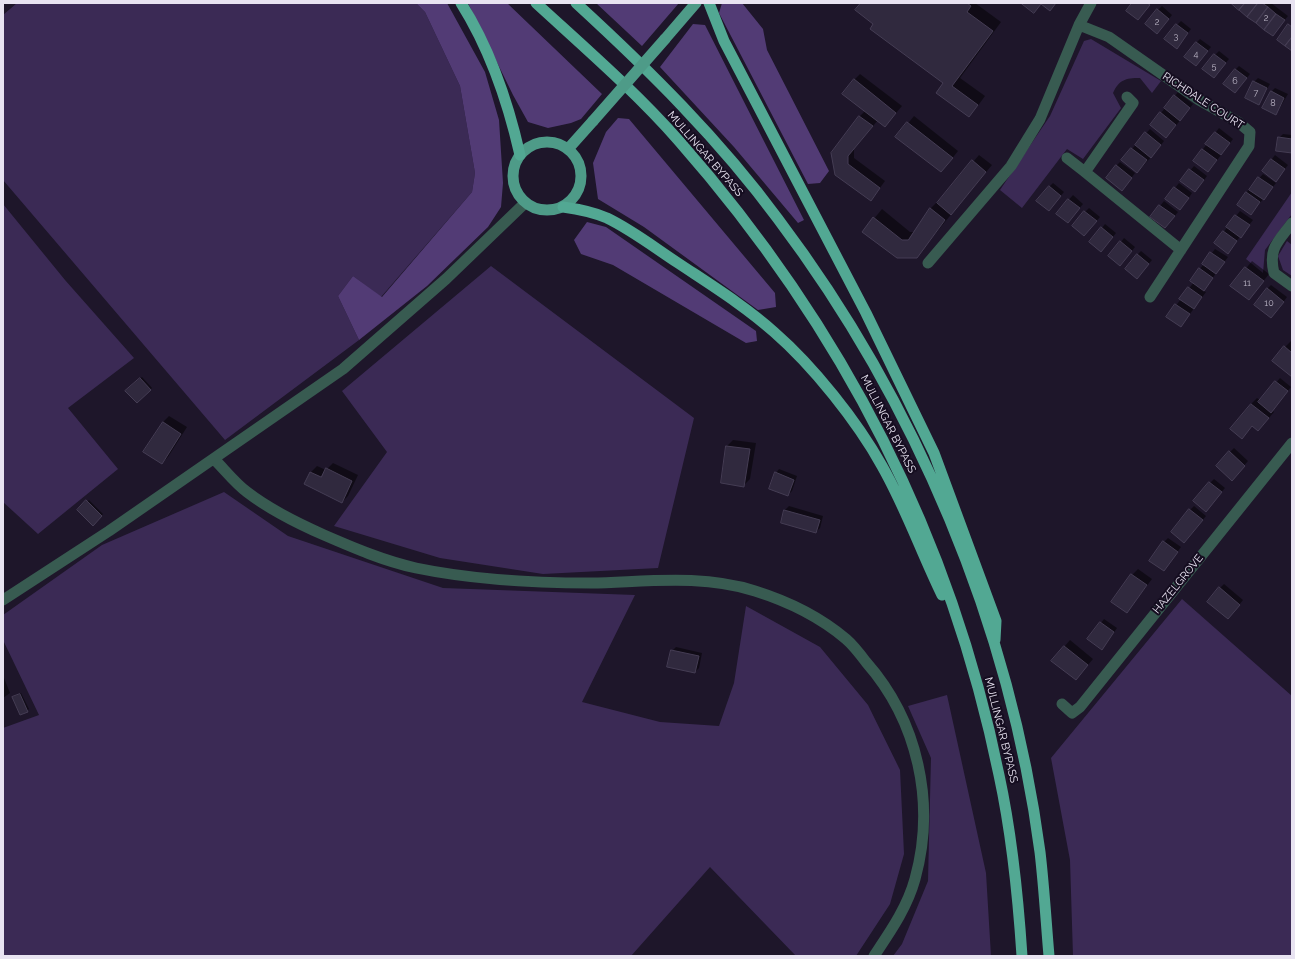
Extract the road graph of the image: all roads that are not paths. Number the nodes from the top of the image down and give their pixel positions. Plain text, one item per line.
1 (461, 3) edge
2 (536, 3) edge
3 (576, 3) edge
4 (696, 3) edge
5 (709, 3) edge
6 (1091, 3) edge
7 (1079, 25) junction
8 (1127, 97) dead end
9 (568, 149) junction
10 (520, 155) junction
11 (1067, 158) dead end
12 (1084, 172) junction
13 (525, 203) junction
14 (563, 207) junction
15 (1292, 223) edge
16 (1181, 250) junction
17 (928, 263) dead end
18 (1292, 286) edge
19 (1150, 297) dead end
20 (1292, 443) edge
21 (214, 460) junction
22 (3, 600) edge
23 (963, 637) junction
24 (994, 644) junction
25 (1062, 704) dead end
26 (874, 956) edge
27 (1022, 956) edge
28 (1049, 956) edge

1 - 10 highway
2 - 23 highway, MULLINGAR BYPASS
3 - 24 highway, MULLINGAR BYPASS
4 - 9 main road, bridge
5 - 24 highway
6 - 7 street
7 - 16 street, RICHDALE COURT
7 - 17 street
8 - 12 street
9 - 10 main road
9 - 14 main road
10 - 13 main road
11 - 12 street
12 - 16 street
13 - 14 main road
13 - 21 street
14 - 23 highway
15 - 18 street
16 - 19 street, RICHDALE COURT
20 - 25 street, HAZELGROVE
21 - 22 street
21 - 26 street
23 - 27 highway, MULLINGAR BYPASS
24 - 28 highway, MULLINGAR BYPASS

